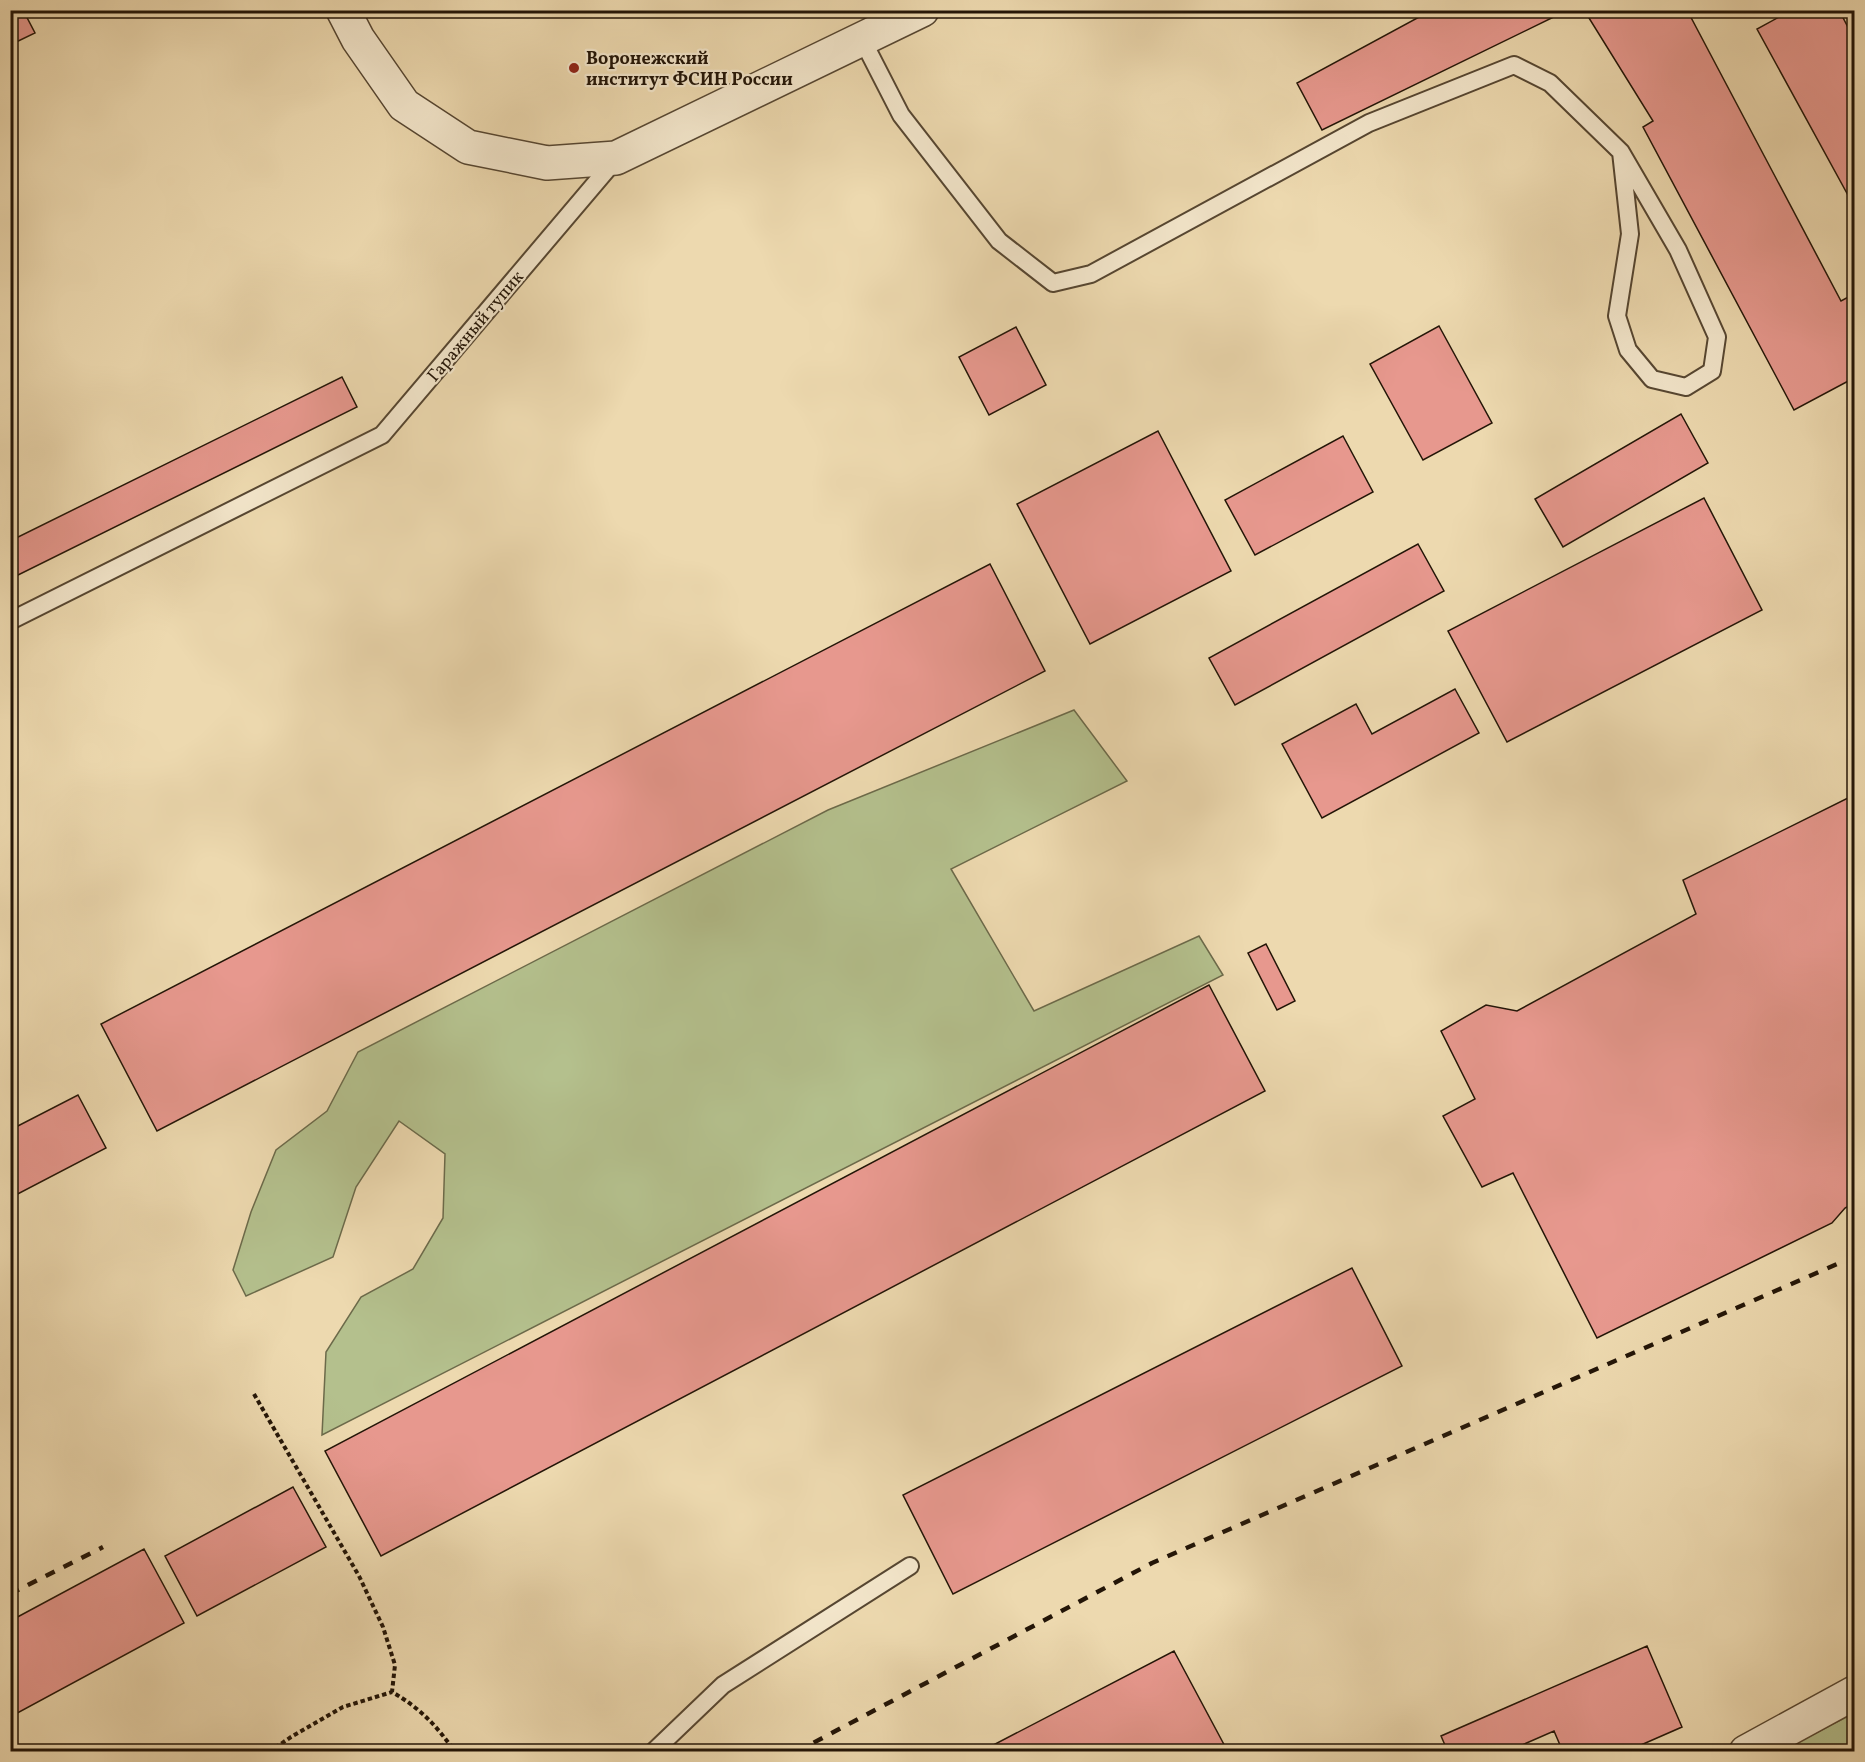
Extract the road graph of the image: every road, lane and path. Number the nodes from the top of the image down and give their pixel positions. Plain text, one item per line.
1 (343, 10) edge
2 (922, 10) edge
3 (862, 39) junction
4 (1621, 152) junction
5 (616, 158) junction
6 (10, 621) edge
7 (254, 1394) dead end
8 (910, 1566) dead end
9 (393, 1692) junction
10 (1854, 1693) edge
11 (269, 1752) edge
12 (455, 1752) edge
13 (653, 1752) edge
14 (1746, 1752) edge

1 - 5 street
2 - 3 street, Гаражный тупик
3 - 4 lane
3 - 5 street, Гаражный тупик
4 - 4 lane
5 - 6 lane, Гаражный тупик
7 - 9 path
8 - 13 lane
9 - 11 path
9 - 12 path
10 - 14 street

